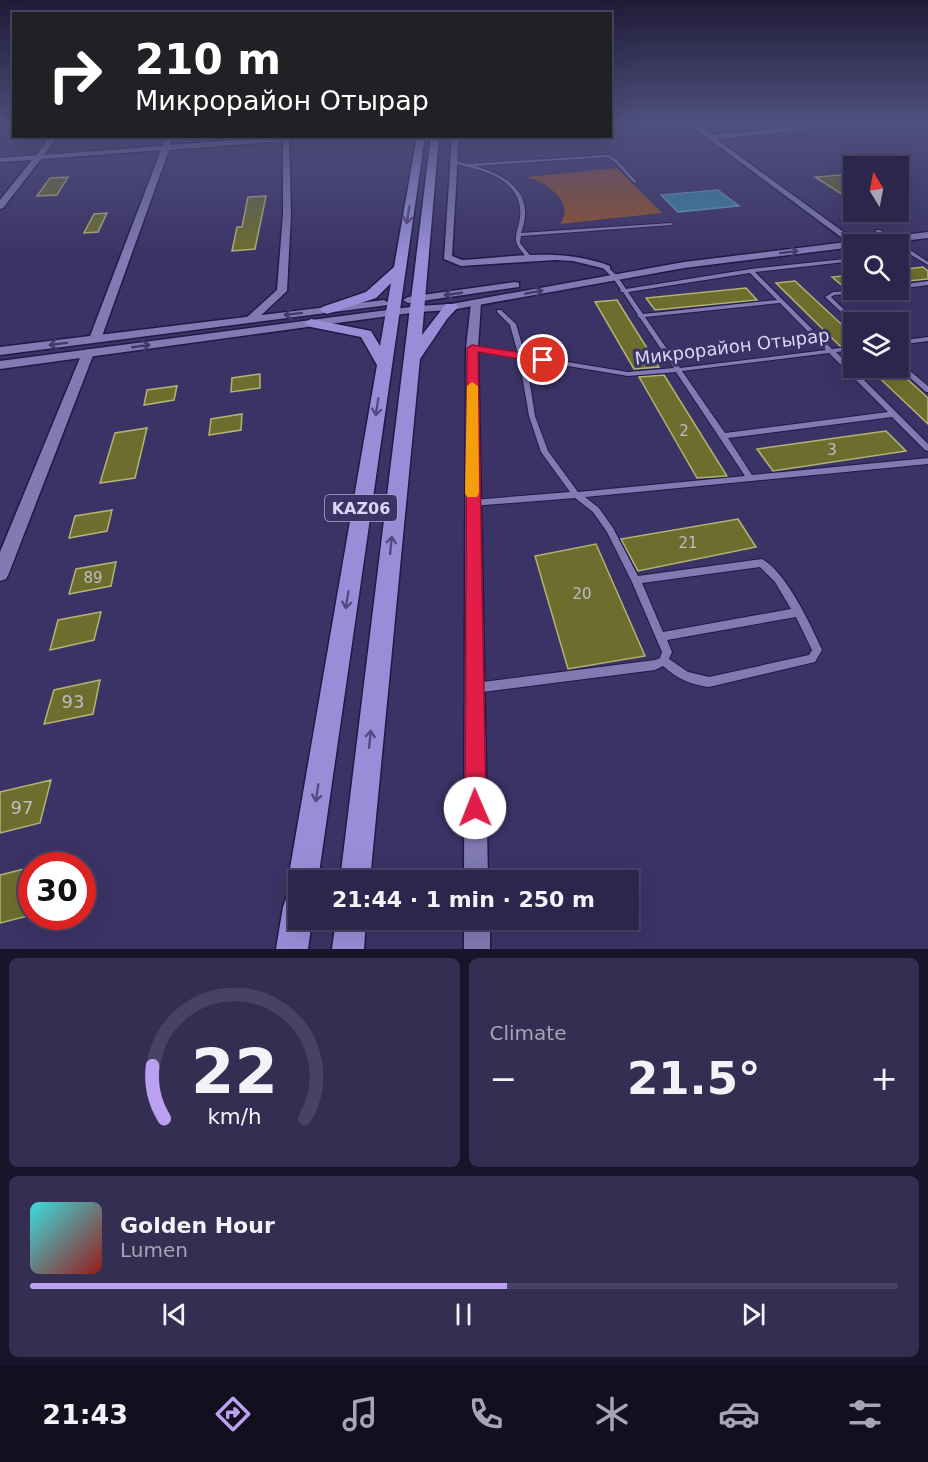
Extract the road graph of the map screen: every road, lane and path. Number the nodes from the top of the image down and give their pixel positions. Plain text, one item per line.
1 (31, 168) edge
2 (158, 168) edge
3 (286, 168) edge
4 (420, 168) edge
5 (426, 168) edge
6 (454, 168) edge
7 (481, 168) edge
8 (623, 168) edge
9 (747, 168) edge
10 (751, 168) edge
11 (635, 182) dead end
12 (420, 188) junction
13 (0, 206) edge
14 (671, 224) dead end
15 (928, 225) edge
16 (878, 231) junction
17 (867, 234) edge
18 (883, 234) edge
19 (518, 235) junction
20 (928, 235) edge
21 (909, 237) edge
22 (843, 238) edge
23 (843, 238) edge
24 (843, 240) edge
25 (843, 240) edge
26 (909, 251) edge
27 (909, 253) edge
28 (912, 253) junction
29 (531, 259) junction
30 (843, 261) edge
31 (928, 264) edge
32 (400, 268) junction
33 (606, 268) junction
34 (751, 271) junction
35 (615, 277) junction
36 (928, 283) edge
37 (909, 286) edge
38 (622, 291) junction
39 (843, 293) edge
40 (780, 301) junction
41 (476, 303) junction
42 (418, 304) junction
43 (393, 307) junction
44 (451, 307) junction
45 (327, 310) junction
46 (500, 311) dead end
47 (844, 312) edge
48 (640, 316) junction
49 (251, 319) junction
50 (311, 323) junction
51 (95, 339) junction
52 (928, 339) edge
53 (909, 342) edge
54 (472, 348) junction
55 (843, 349) edge
56 (0, 351) edge
57 (830, 351) junction
58 (88, 353) junction
59 (522, 356) junction
60 (411, 361) junction
61 (384, 364) junction
62 (0, 365) edge
63 (677, 370) junction
64 (909, 373) edge
65 (928, 390) edge
66 (894, 414) junction
67 (723, 436) junction
68 (928, 448) edge
69 (928, 461) edge
70 (750, 478) junction
71 (576, 495) junction
72 (472, 502) junction
73 (0, 573) edge
74 (636, 580) junction
75 (797, 612) junction
76 (660, 637) junction
77 (664, 661) junction
78 (474, 689) junction
79 (305, 870) edge
80 (356, 870) edge
81 (476, 870) edge
82 (295, 930) edge
83 (350, 930) edge
84 (477, 930) edge
85 (292, 949) edge
86 (348, 949) edge
87 (477, 949) edge

1 - 13 street
2 - 51 street
3 - 49 street
4 - 12 highway, KАZ06
5 - 12 highway, KАZ06
6 - 29 street
7 - 19 lane
8 - 11 lane
9 - 22 street
10 - 23 street
12 -> 32 highway, KАZ06
12 - 42 highway, KАZ06
14 - 19 lane
15 - 16 street
16 - 17 street
16 - 18 lane
19 - 29 lane
20 - 21 street
24 - 33 street
35 -> 25 street
26 - 28 lane
27 - 28 lane
28 - 31 lane
29 - 33 street
30 - 34 lane
32 - 43 highway, KАZ06
32 - 45 highway
33 - 35 lane
33 -> 42 street
34 - 38 lane
34 - 40 lane
35 - 38 lane
41 -> 35 street
36 - 37 lane
38 - 48 lane
39 - 47 lane
40 - 48 lane
40 - 57 lane
41 - 44 street
41 - 54 street
42 - 43 street
42 - 44 street
42 - 60 highway, KАZ06
43 - 45 street
43 - 50 street
43 - 61 highway, KАZ06
44 - 60 highway
45 -> 49 street
46 - 59 lane
48 - 63 lane
49 - 51 street
58 -> 50 street
50 - 61 highway
51 -> 56 street
52 - 53 lane
54 - 59 lane, Микрорайон Отырар
54 - 72 street
55 - 57 lane, Микрорайон Отырар
57 - 63 lane, Микрорайон Отырар
57 - 66 lane
58 - 62 street
58 - 73 street
59 - 63 lane, Микрорайон Отырар
59 - 71 lane
80 -> 60 highway, KАZ06
61 -> 79 highway, KАZ06
63 - 67 lane
64 - 65 lane
66 - 67 lane
66 - 68 lane
67 - 70 lane
69 - 70 lane
70 - 71 lane
71 - 72 lane
71 - 74 lane
72 - 78 street
74 - 75 lane
74 - 76 lane
75 - 76 lane
75 - 77 lane
76 - 77 lane
77 - 78 lane
78 - 81 street
82 - 85 highway
83 - 86 highway
84 - 87 street

